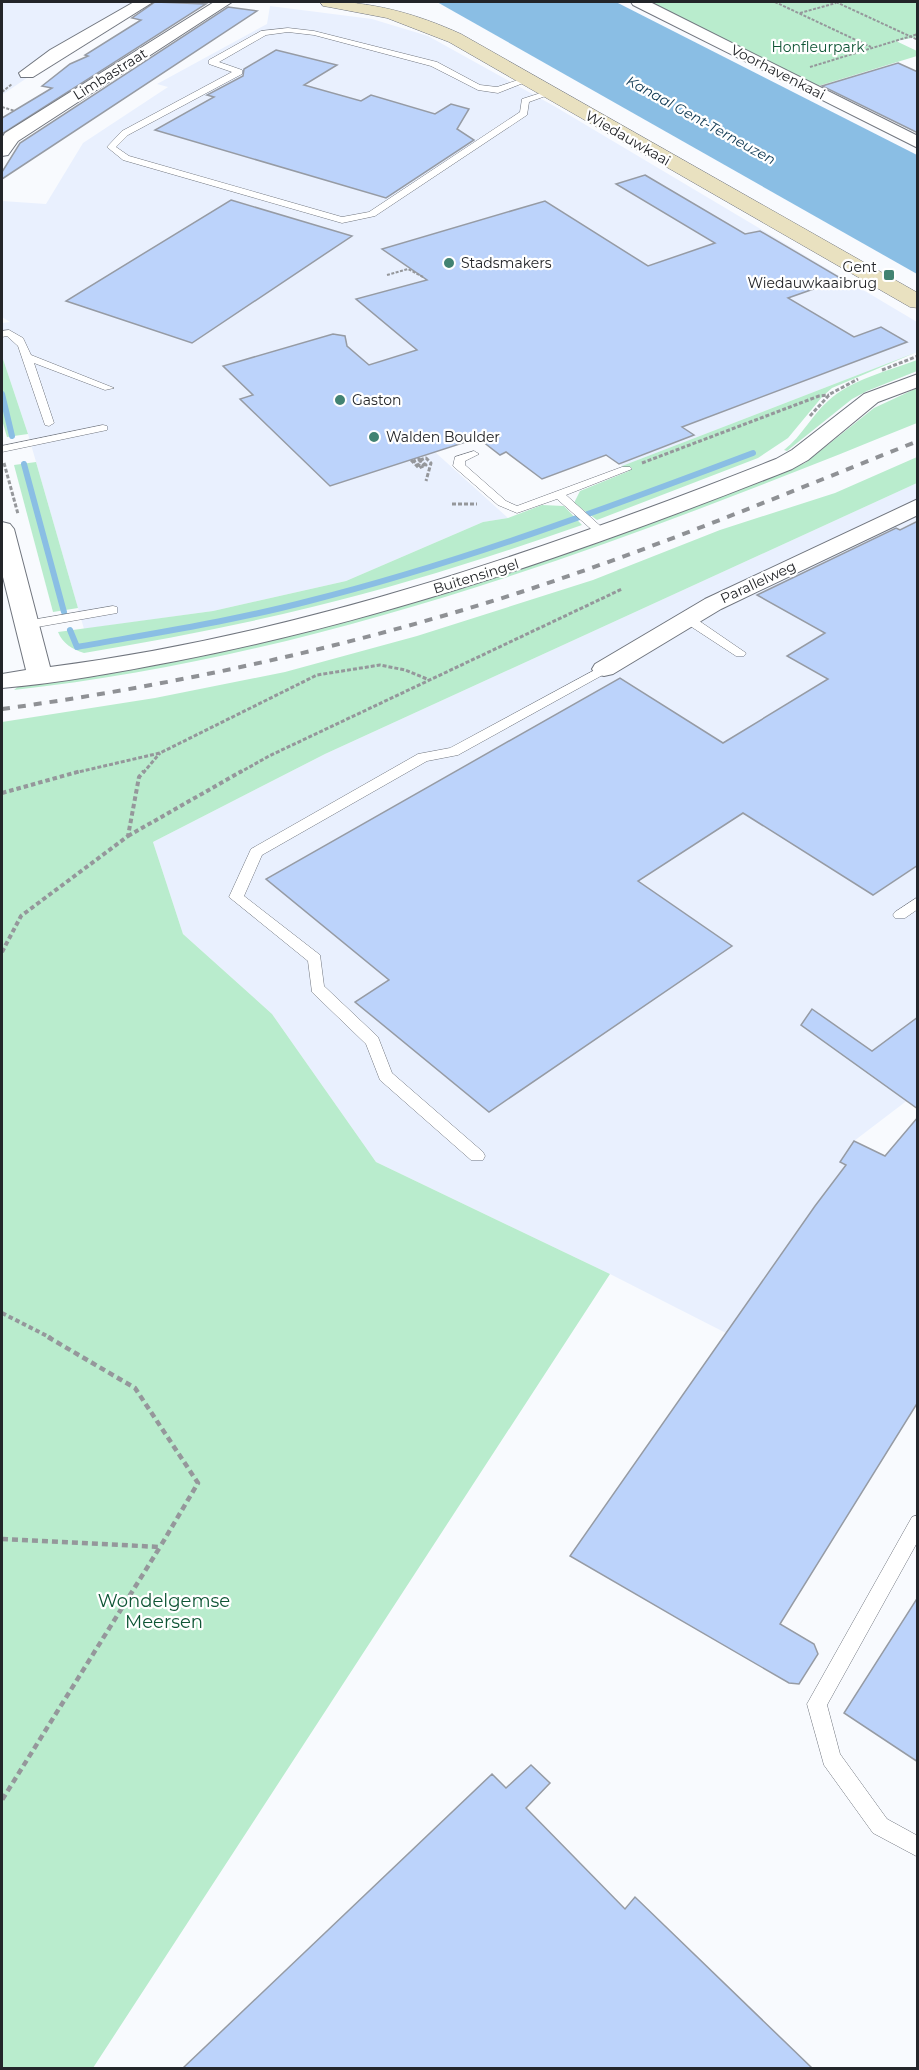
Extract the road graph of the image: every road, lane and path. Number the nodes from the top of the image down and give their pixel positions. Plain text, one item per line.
1 (145, 2) edge
2 (224, 2) edge
3 (329, 2) edge
4 (639, 2) edge
5 (775, 2) edge
6 (838, 2) edge
7 (800, 13) junction
8 (918, 34) edge
9 (909, 36) junction
10 (918, 40) edge
11 (872, 47) junction
12 (27, 73) dead end
13 (784, 75) junction
14 (527, 80) junction
15 (550, 93) junction
16 (2, 107) edge
17 (18, 111) dead end
18 (918, 143) edge
19 (2, 151) edge
20 (387, 274) dead end
21 (423, 277) dead end
22 (918, 302) edge
23 (2, 334) edge
24 (25, 356) junction
25 (918, 356) edge
26 (873, 374) dead end
27 (862, 378) dead end
28 (918, 380) edge
29 (109, 388) dead end
30 (830, 394) junction
31 (807, 421) dead end
32 (49, 423) dead end
33 (103, 428) dead end
34 (2, 449) edge
35 (474, 454) dead end
36 (411, 460) dead end
37 (626, 469) joint
38 (426, 481) dead end
39 (559, 495) junction
40 (918, 506) edge
41 (595, 527) junction
42 (2, 528) edge
43 (622, 589) dead end
44 (113, 610) dead end
45 (688, 620) junction
46 (33, 652) junction
47 (740, 653) dead end
48 (604, 669) joint
49 (428, 679) junction
50 (2, 681) edge
51 (160, 753) junction
52 (2, 793) edge
53 (128, 836) junction
54 (918, 902) edge
55 (900, 915) dead end
56 (2, 952) edge
57 (477, 1156) dead end
58 (2, 1312) edge
59 (918, 1523) edge
60 (2, 1539) edge
61 (160, 1547) junction
62 (2, 1800) edge
63 (918, 1847) edge

1 - 12 street
2 - 19 street, Limbastraat
3 - 14 main road, Wiedauwkaai
4 - 13 street, Voorhavenkaai
5 - 7 path
6 - 7 path
6 - 9 path
7 - 11 path
8 - 9 path
9 - 10 path
9 - 11 path
11 - 13 path
13 - 18 street, Voorhavenkaai
14 - 15 main road, Wiedauwkaai
14 - 15 lane
15 - 22 main road, Wiedauwkaai
16 - 17 path
20 - 21 path
23 - 24 lane
24 - 29 lane
24 - 32 lane
25 - 26 path
27 - 30 path
28 - 41 street, Buitensingel
30 - 31 path
30 - 37 path
33 - 34 lane
35 - 39 lane
36 - 38 path
37 - 39 lane
39 - 41 lane
40 - 45 street, Parallelweg
41 - 46 street, Buitensingel
42 - 46 street
43 - 49 path
44 - 46 lane
45 - 47 lane
45 - 48 street, Parallelweg
46 - 50 street, Buitensingel
48 - 57 lane
49 - 51 path
49 - 53 path
51 - 52 path
51 - 53 path
53 - 56 path
54 - 55 lane
58 - 61 path
59 - 63 lane
60 - 61 path
61 - 62 path

